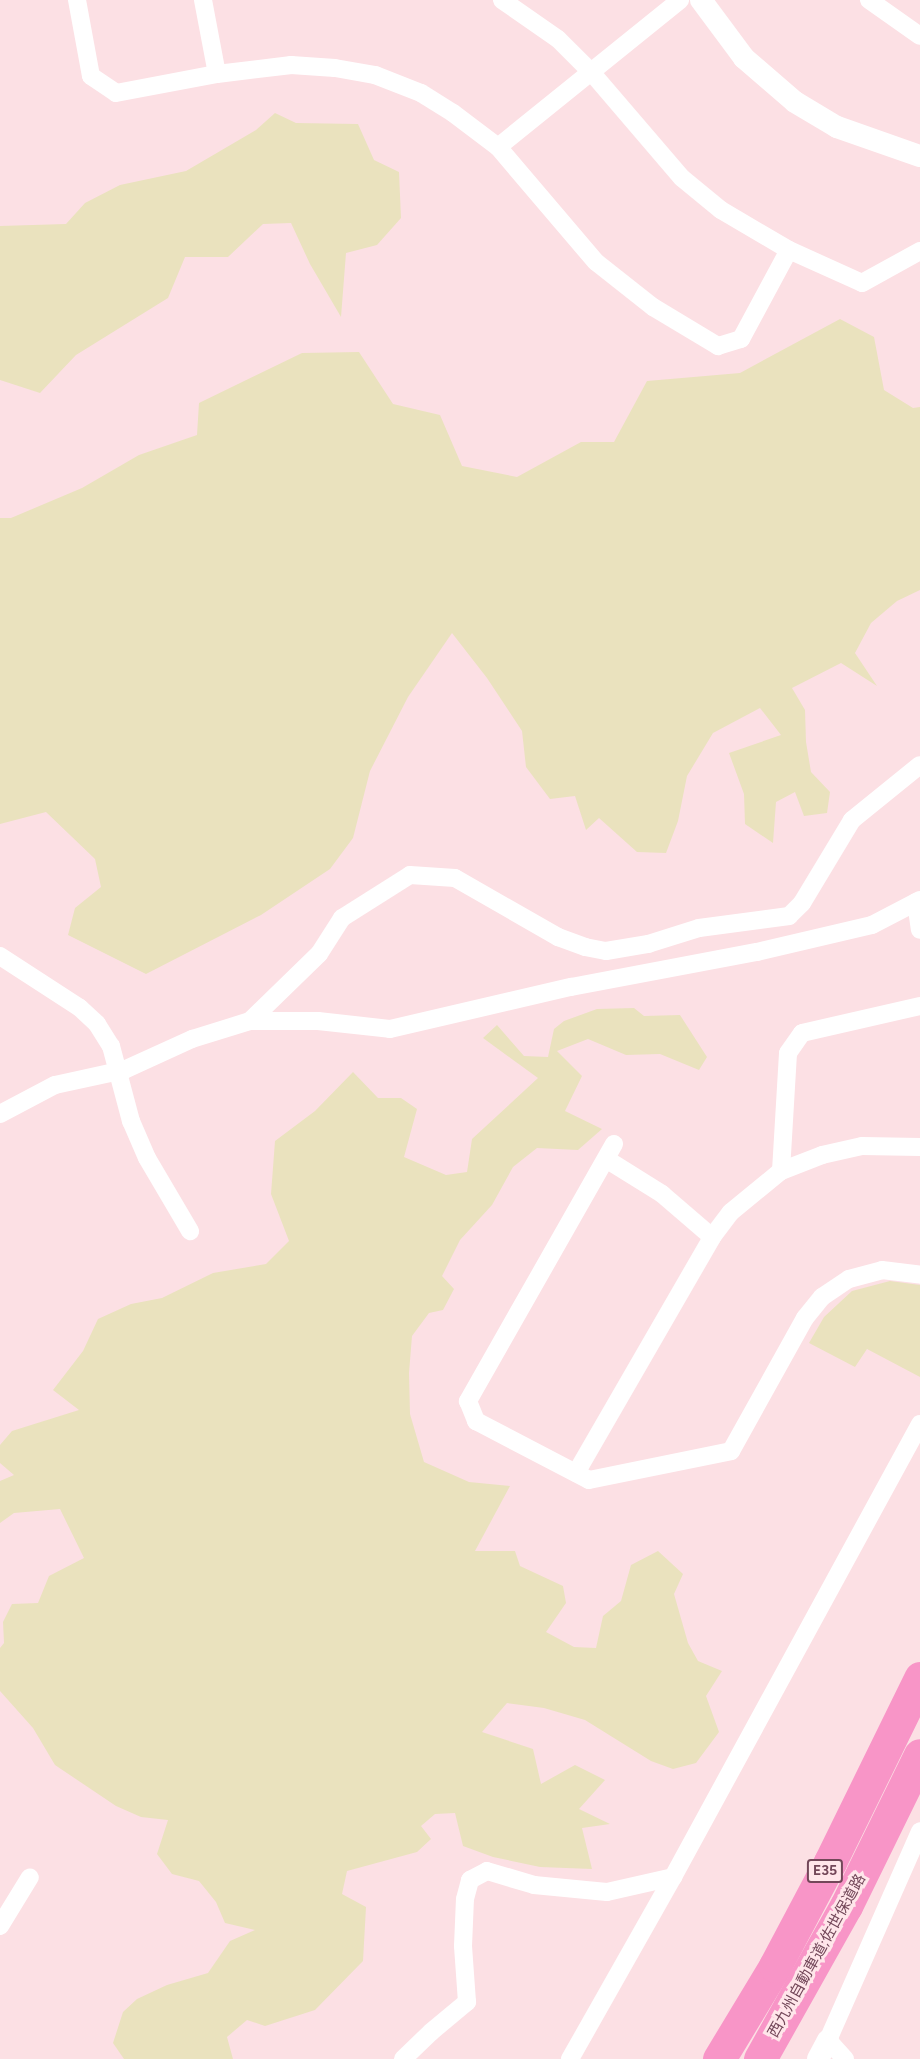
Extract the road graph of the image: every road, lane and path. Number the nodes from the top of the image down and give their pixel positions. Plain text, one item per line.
1 (77, 0) edge
2 (203, 0) edge
3 (502, 0) edge
4 (680, 0) edge
5 (701, 0) edge
6 (869, 0) edge
7 (920, 36) edge
8 (592, 73) junction
9 (217, 74) junction
10 (498, 147) junction
11 (920, 156) edge
12 (789, 250) junction
13 (920, 251) edge
14 (920, 765) edge
15 (918, 901) edge
16 (920, 930) edge
17 (0, 956) edge
18 (920, 1006) edge
19 (250, 1021) junction
20 (117, 1072) junction
21 (0, 1114) edge
22 (920, 1147) edge
23 (781, 1172) junction
24 (190, 1232) dead end
25 (712, 1237) junction
26 (920, 1275) edge
27 (920, 1424) edge
28 (576, 1473) junction
29 (920, 1678) edge
30 (920, 1755) edge
31 (920, 1831) edge
32 (30, 1877) dead end
33 (673, 1877) junction
34 (0, 1926) edge
35 (823, 2050) edge
36 (404, 2059) edge
37 (570, 2059) edge
38 (719, 2059) edge
39 (760, 2059) edge
40 (845, 2059) edge

1 - 9 street
2 - 9 street
3 - 8 street
4 - 8 street
5 - 11 street
6 - 7 street
8 - 10 street
8 - 12 street
9 - 10 street
10 - 12 street
12 - 13 street
14 - 19 street
15 - 16 street
15 - 19 street
17 - 20 street
18 - 23 street
19 - 20 street
20 - 21 street
20 - 24 street
22 - 23 street
23 - 25 street
25 - 28 street
25 - 28 street
26 - 28 street
27 - 33 street
29 - 38 highway, E35
30 - 39 highway, 西九州自動車道;佐世保道路 / E35
31 - 35 street
32 - 34 street
33 - 36 street
33 - 37 street
35 - 40 street

